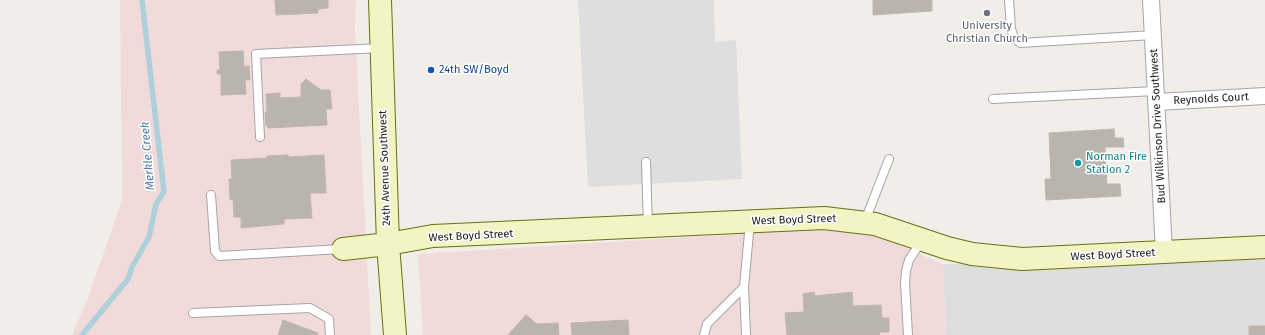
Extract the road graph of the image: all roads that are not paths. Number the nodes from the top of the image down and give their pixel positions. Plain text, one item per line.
1 (380, 0) edge
2 (1010, 0) edge
3 (1151, 0) edge
4 (1153, 35) junction
5 (381, 48) junction
6 (1265, 96) edge
7 (1157, 97) junction
8 (993, 100) dead end
9 (260, 137) dead end
10 (889, 159) dead end
11 (646, 162) dead end
12 (211, 195) dead end
13 (750, 221) junction
14 (865, 222) junction
15 (648, 227) junction
16 (922, 239) junction
17 (388, 244) junction
18 (1265, 248) edge
19 (343, 249) joint
20 (1164, 252) junction
21 (744, 287) junction
22 (193, 313) dead end
23 (330, 335) edge
24 (395, 335) edge
25 (704, 335) edge
26 (746, 335) edge
27 (908, 335) edge

1 - 5 street, 24th Avenue Southwest
2 - 4 lane
3 - 4 street, Bud Wilkinson Drive Southwest
4 - 7 street, Bud Wilkinson Drive Southwest
5 - 9 lane
5 - 17 street, 24th Avenue Southwest
6 - 7 street, Reynolds Court
7 - 8 lane
7 - 20 street, Bud Wilkinson Drive Southwest
10 - 14 lane
11 - 15 lane
12 - 19 lane
13 - 14 street, West Boyd Street
13 - 15 street, West Boyd Street
13 - 21 lane
14 - 16 street, West Boyd Street
15 - 17 street, West Boyd Street
16 - 20 street, West Boyd Street
16 - 27 lane
17 - 19 street, West Boyd Street
17 - 24 street, 24th Avenue Southwest
18 - 20 street, West Boyd Street
21 - 25 lane
21 - 26 lane
22 - 23 lane

